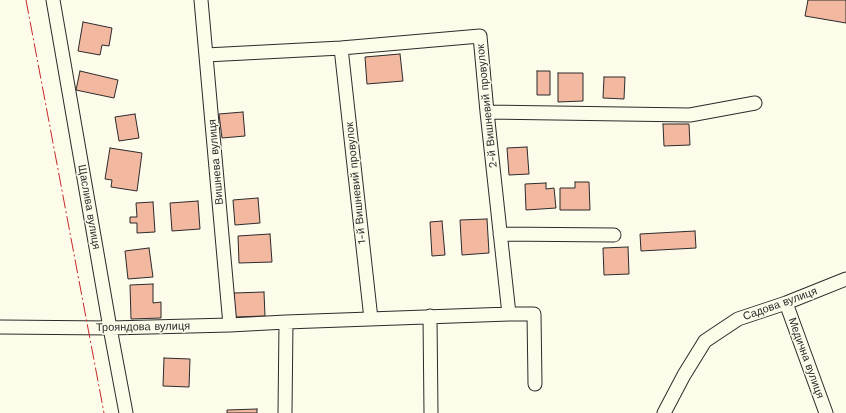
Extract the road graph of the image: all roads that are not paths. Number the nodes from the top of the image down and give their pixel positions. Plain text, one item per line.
1 (53, 0) edge
2 (201, 0) edge
3 (342, 48) junction
4 (206, 55) junction
5 (755, 104) dead end
6 (487, 112) junction
7 (500, 234) junction
8 (614, 235) dead end
9 (846, 279) edge
10 (786, 303) junction
11 (509, 314) junction
12 (430, 316) junction
13 (371, 319) junction
14 (286, 322) junction
15 (230, 325) junction
16 (0, 327) edge
17 (110, 328) junction
18 (535, 384) dead end
19 (126, 413) edge
20 (286, 413) edge
21 (431, 413) edge
22 (664, 413) edge
23 (826, 413) edge

1 - 17 street, Щаслива вулиця
2 - 4 street, Вишнева вулиця
3 - 4 street
3 - 6 street, 2-й Вишневий провулок
3 - 13 street, 1-й Вишневий провулок
4 - 15 street, Вишнева вулиця
5 - 6 street
6 - 7 street, 2-й Вишневий провулок
7 - 8 street
7 - 11 street, 2-й Вишневий провулок
9 - 10 street, Садова вулиця
10 - 22 street, Садова вулиця
10 - 23 street, Медична вулиця
11 - 12 street, Трояндова вулиця
11 - 18 street, Трояндова вулиця
12 - 13 street, Трояндова вулиця
12 - 21 street
13 - 14 street, Трояндова вулиця
14 - 15 street, Трояндова вулиця
14 - 20 street
15 - 17 street, Трояндова вулиця
16 - 17 street, Трояндова вулиця
17 - 19 street, Щаслива вулиця

